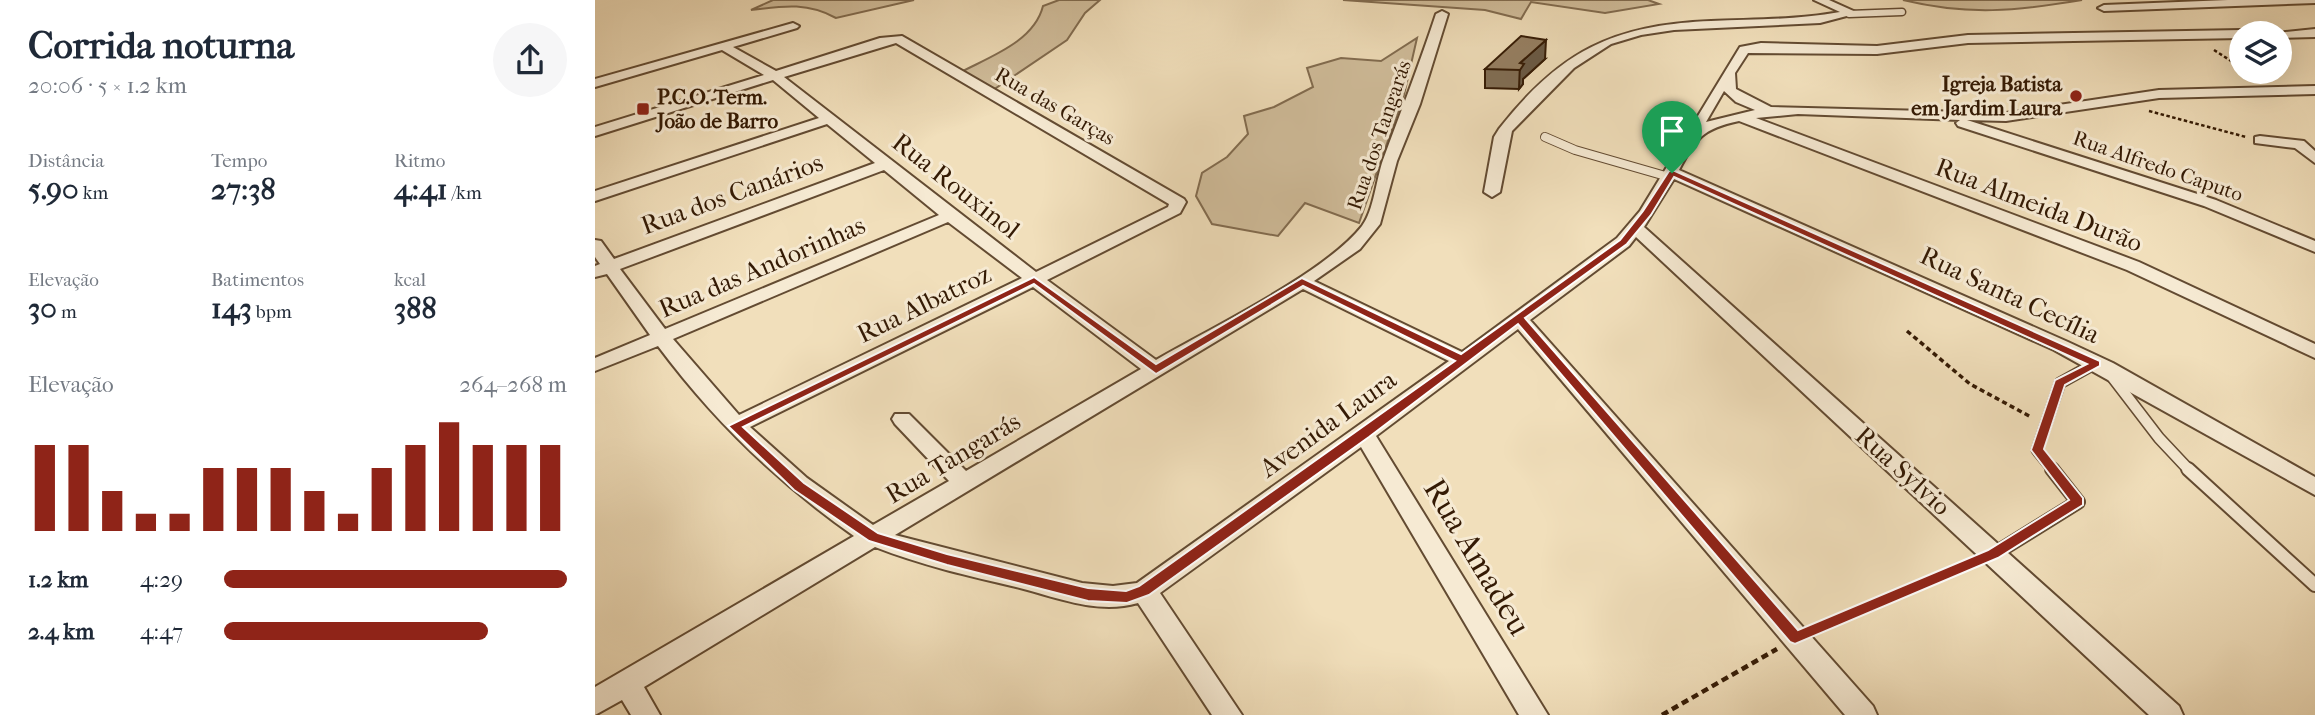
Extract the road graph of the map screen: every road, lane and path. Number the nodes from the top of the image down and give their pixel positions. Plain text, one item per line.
1 (1819, 0) edge
2 (2315, 0) edge
3 (2104, 8) dead end
4 (1902, 12) dead end
5 (1442, 14) dead end
6 (1849, 14) junction
7 (1745, 25) junction
8 (793, 26) dead end
9 (2315, 33) edge
10 (2229, 34) edge
11 (2292, 34) edge
12 (2190, 35) junction
13 (723, 46) junction
14 (1756, 48) junction
15 (2229, 60) edge
16 (1729, 73) junction
17 (774, 75) junction
18 (595, 83) edge
19 (2315, 90) edge
20 (1769, 111) junction
21 (2148, 111) dead end
22 (1740, 116) junction
23 (1946, 117) junction
24 (828, 119) junction
25 (595, 132) edge
26 (1545, 137) dead end
27 (1690, 137) junction
28 (2260, 140) joint
29 (2315, 159) edge
30 (887, 164) junction
31 (1670, 175) junction
32 (1492, 192) dead end
33 (595, 196) edge
34 (1174, 210) joint
35 (950, 216) junction
36 (1635, 227) junction
37 (595, 245) edge
38 (2315, 247) edge
39 (603, 270) edge
40 (1034, 280) junction
41 (1302, 282) junction
42 (1519, 318) junction
43 (1907, 331) dead end
44 (660, 338) junction
45 (2315, 352) edge
46 (1461, 359) junction
47 (595, 365) edge
48 (2101, 366) junction
49 (1156, 370) junction
50 (902, 419) dead end
51 (2046, 425) junction
52 (735, 426) junction
53 (1364, 433) junction
54 (965, 483) junction
55 (2315, 487) edge
56 (874, 537) junction
57 (1993, 554) junction
58 (2315, 584) edge
59 (1144, 591) junction
60 (1795, 638) junction
61 (627, 684) junction
62 (595, 702) edge
63 (646, 715) edge
64 (1228, 715) edge
65 (1534, 715) edge
66 (1662, 715) edge
67 (1863, 715) edge
68 (2169, 715) edge

1 - 6 street
2 - 3 street
4 - 6 lane
5 - 41 street, Rua dos Tangarás
6 - 7 street
7 - 14 street
7 - 32 street
8 - 13 street
9 - 11 street
10 - 12 street
12 - 14 street
12 - 15 path
13 - 17 street, Rua Rouxinol
13 - 18 street
14 - 16 street, Avenida Laura
16 - 20 street
16 - 27 street, Avenida Laura
17 - 24 street, Rua Rouxinol
17 - 25 street
17 - 34 street, Rua das Garças
19 - 23 street
20 - 22 street
20 - 23 street
21 - 28 path
22 - 27 street
22 - 45 street, Rua Almeida Durão
23 - 38 street, Rua Alfredo Caputo
24 - 30 street, Rua Rouxinol
24 - 33 street
26 - 31 lane
27 - 31 street, Avenida Laura
28 - 29 street
30 - 35 street, Rua Rouxinol
30 - 39 street, Rua dos Canários
31 - 36 street, Avenida Laura
31 - 48 street, Rua Santa Cecília
34 - 40 street, Rua Albatroz
35 - 40 street, Rua Rouxinol
35 - 44 street, Rua das Andorinhas
36 - 42 street, Avenida Laura
36 - 57 street, Rua Sylvio
37 - 39 street, Avenida Laura
39 - 44 street, Avenida Laura
40 - 49 street, Rua Rouxinol
40 - 52 street, Rua Albatroz
41 - 46 street
41 - 49 street, Rua Tangarás
42 - 46 street, Avenida Laura
42 - 60 street
43 - 51 path
44 - 47 street, Rua das Andorinhas
44 - 52 street, Avenida Laura
46 - 53 street, Avenida Laura
48 - 51 lane
48 - 55 street, Rua Santa Cecília
48 - 58 lane
49 - 54 street, Rua Tangarás
50 - 54 street
51 - 57 lane
52 - 56 street, Avenida Laura
53 - 59 street, Avenida Laura
53 - 65 street, Rua Amadeu
54 - 56 street, Rua Tangarás
56 - 59 street, Avenida Laura
56 - 61 street, Rua Tangarás
57 - 60 path
57 - 68 street, Rua Sylvio
59 - 64 street
60 - 66 path
60 - 67 street
61 - 62 street, Rua Tangarás
61 - 63 street

